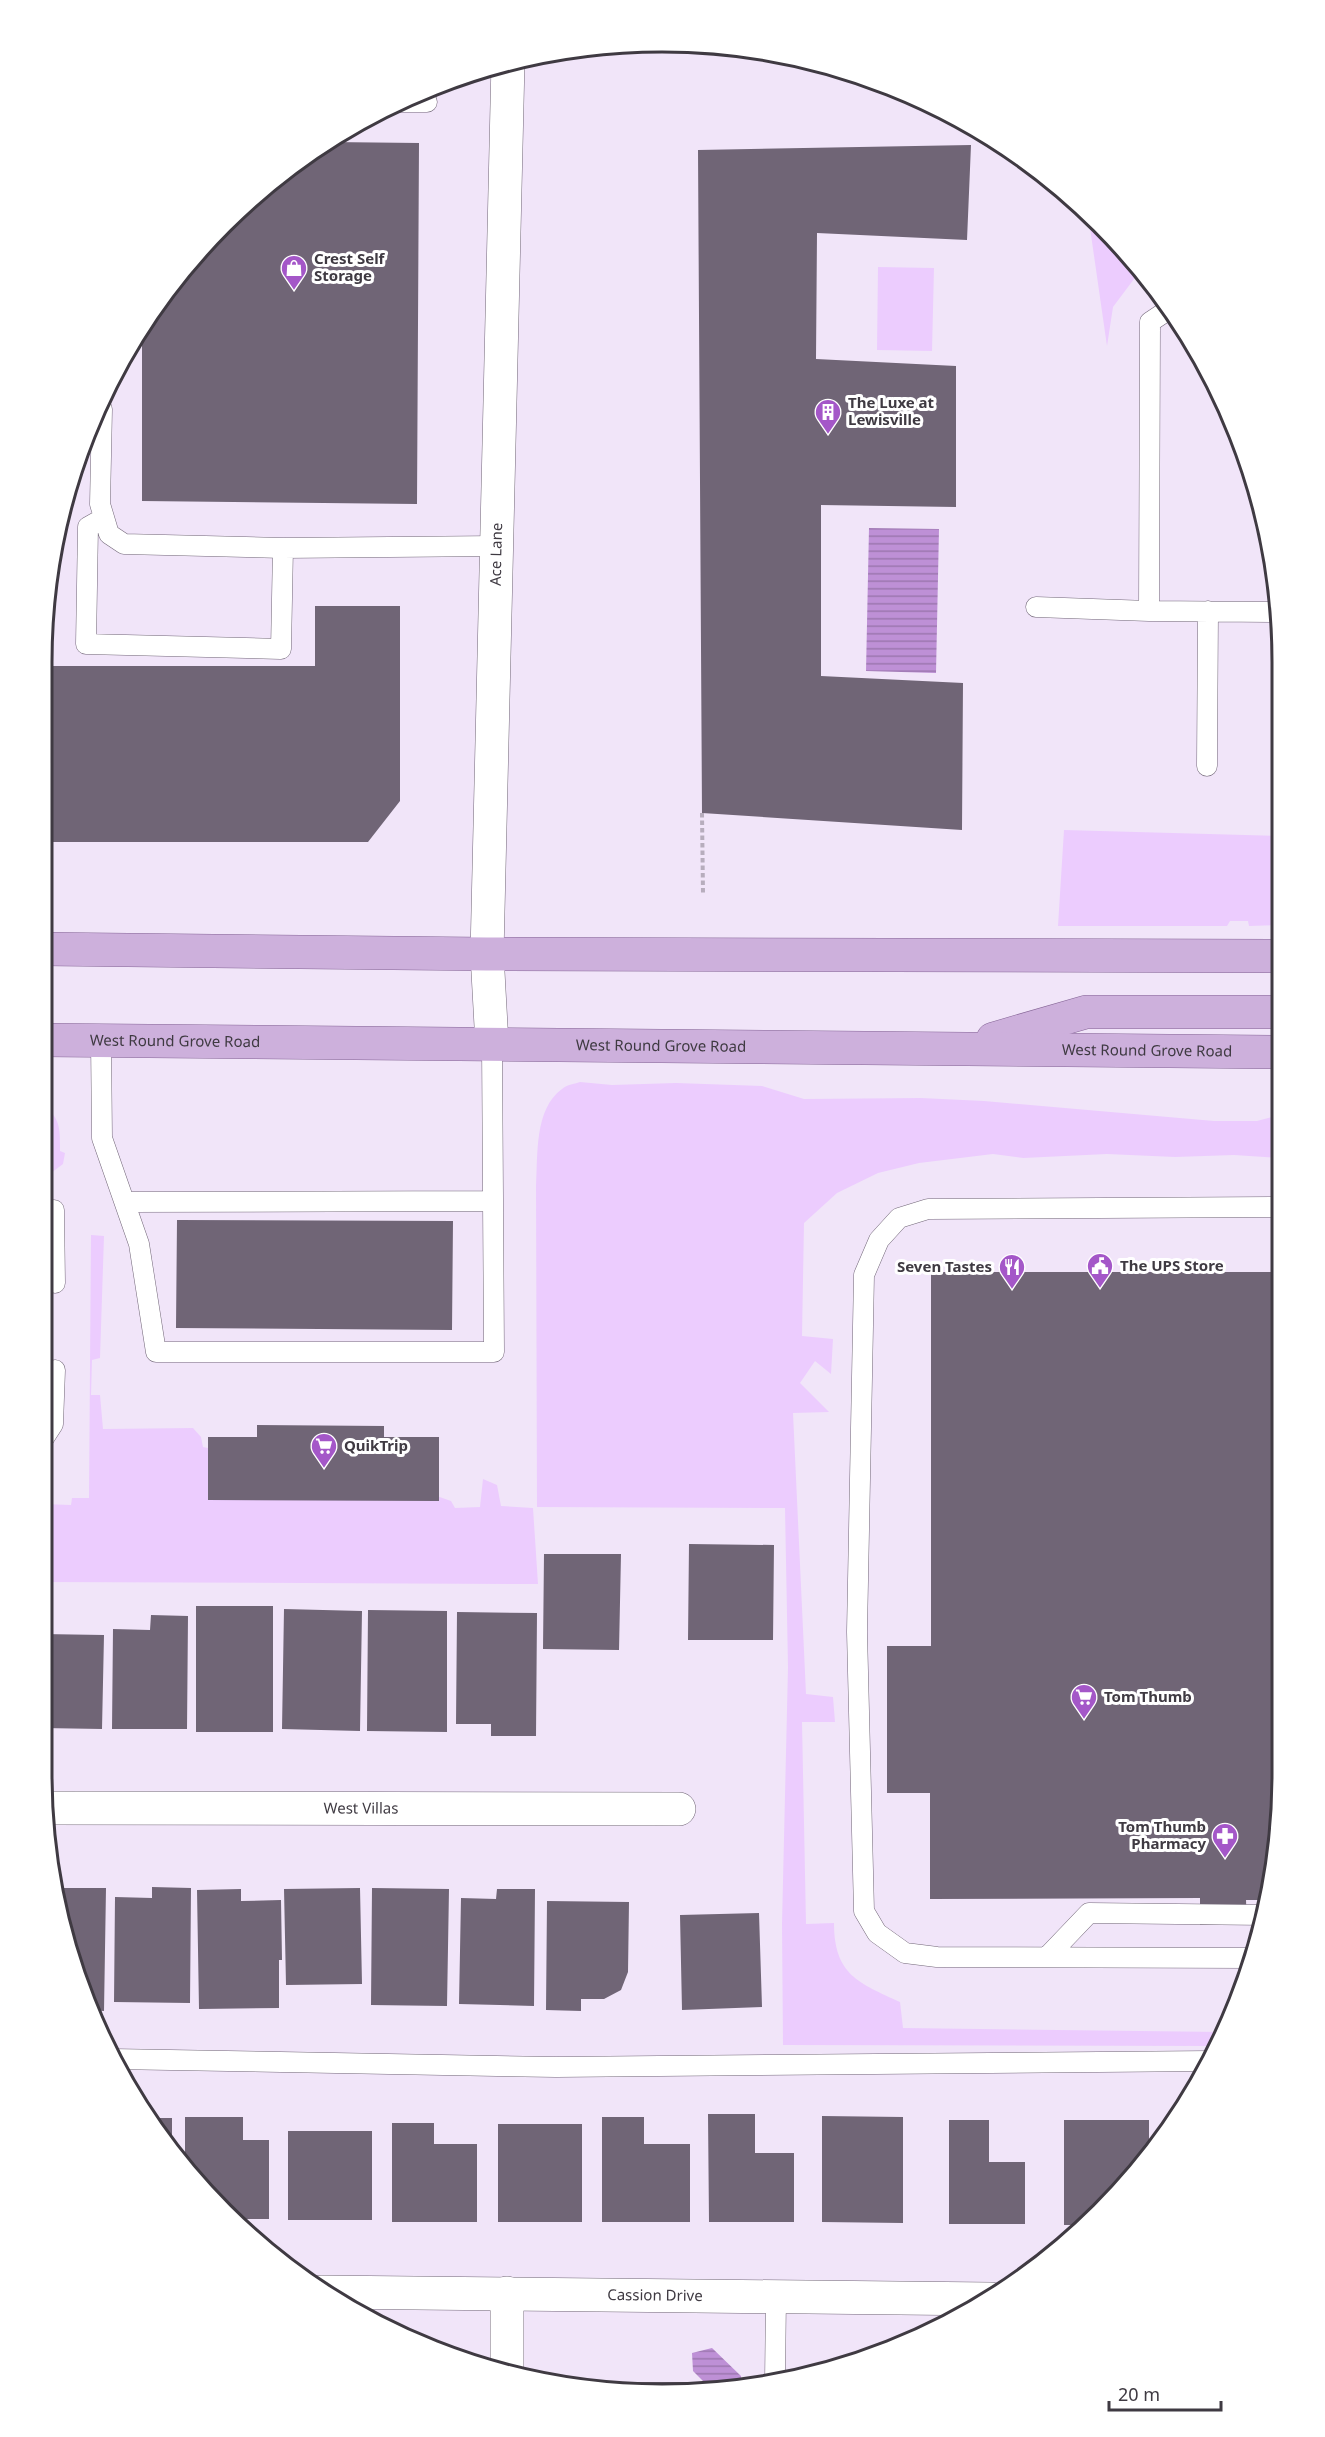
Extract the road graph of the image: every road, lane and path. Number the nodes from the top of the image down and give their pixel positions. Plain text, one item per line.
1 (508, 72) edge
2 (422, 102) edge
3 (427, 102) dead end
4 (1162, 314) edge
5 (102, 423) edge
6 (104, 518) junction
7 (497, 546) junction
8 (283, 548) junction
9 (1036, 607) dead end
10 (1149, 610) junction
11 (1208, 611) junction
12 (1270, 612) edge
13 (1206, 766) dead end
14 (702, 813) dead end
15 (703, 893) dead end
16 (52, 949) edge
17 (487, 954) junction
18 (1273, 956) edge
19 (1273, 1012) edge
20 (52, 1040) edge
21 (101, 1041) junction
22 (492, 1044) junction
23 (957, 1049) junction
24 (1273, 1052) edge
25 (493, 1201) junction
26 (125, 1202) junction
27 (1273, 1207) edge
28 (54, 1210) dead end
29 (55, 1283) dead end
30 (55, 1370) dead end
31 (52, 1426) edge
32 (54, 1808) edge
33 (679, 1809) dead end
34 (1256, 1915) edge
35 (1047, 1957) junction
36 (1244, 1958) edge
37 (123, 2059) edge
38 (1201, 2061) edge
39 (340, 2292) edge
40 (507, 2293) junction
41 (776, 2296) junction
42 (975, 2299) edge
43 (507, 2364) edge
44 (775, 2374) edge

1 - 7 street, Ace Lane
2 - 3 lane
4 - 10 lane
5 - 6 lane
6 - 8 lane
6 - 8 lane
7 - 8 lane
7 - 17 street, Ace Lane
9 - 10 lane
10 - 11 lane
11 - 12 lane
11 - 13 lane
14 - 15 path
16 - 17 main road
17 - 18 main road
17 - 22 street, Ace Lane
19 - 23 main road
20 - 21 main road, West Round Grove Road
21 - 22 main road, West Round Grove Road
21 - 26 lane
22 - 23 main road, West Round Grove Road
22 - 25 lane
23 - 24 main road, West Round Grove Road
25 - 26 lane
25 - 26 lane
27 - 35 lane
28 - 29 lane
30 - 31 lane
32 - 33 street, West Villas
34 - 35 lane
35 - 36 lane
37 - 38 lane
39 - 40 street, Cassion Drive
40 - 41 street, Cassion Drive
40 - 43 street
41 - 42 street, Cassion Drive
41 - 44 lane

